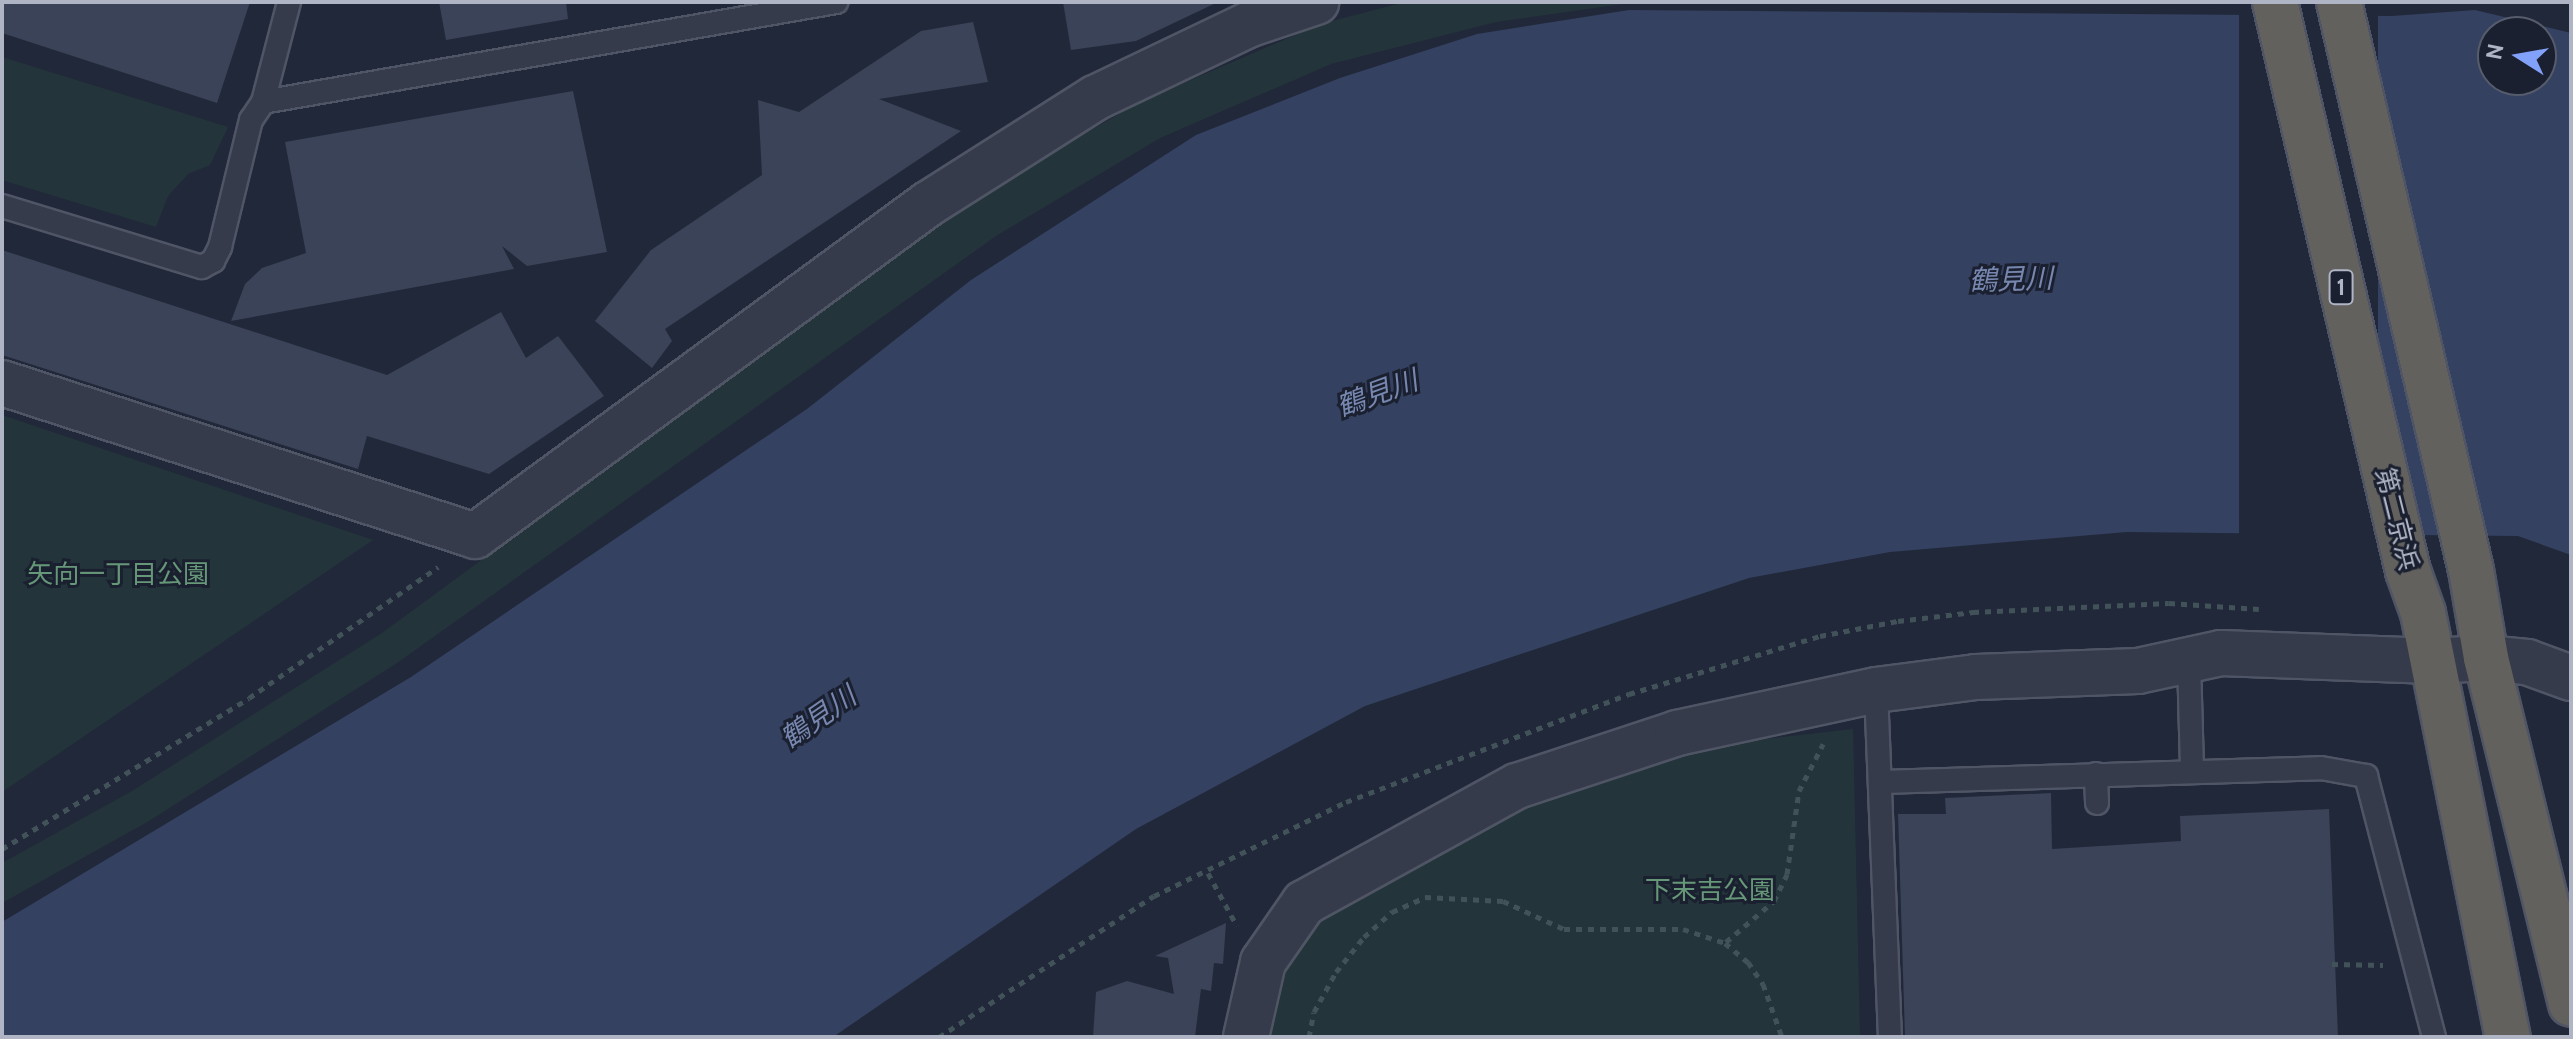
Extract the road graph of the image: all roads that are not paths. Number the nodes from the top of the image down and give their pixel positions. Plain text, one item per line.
1 (289, 2) edge
2 (836, 2) edge
3 (1316, 2) edge
4 (2275, 2) edge
5 (2339, 2) edge
6 (263, 102) junction
7 (2, 206) edge
8 (2, 383) edge
9 (2486, 658) junction
10 (2189, 661) junction
11 (2432, 661) junction
12 (2571, 678) edge
13 (1878, 704) junction
14 (2192, 770) junction
15 (2096, 774) junction
16 (1882, 782) junction
17 (2097, 803) dead end
18 (2422, 1004) junction
19 (2571, 1004) edge
20 (1246, 1037) edge
21 (1890, 1037) edge
22 (2423, 1037) edge
23 (2434, 1037) edge
24 (2508, 1037) edge

1 - 6 lane
2 - 6 lane
3 - 8 street
4 - 11 highway, 第二京浜 / 1
5 - 9 highway
6 - 7 lane
9 - 11 street
9 - 12 street
9 - 19 highway
10 - 11 street
10 - 13 street
10 - 14 lane
11 - 24 highway, 第二京浜 / 1
13 - 16 lane
13 - 20 street
14 - 15 lane
14 - 18 lane
15 - 16 lane
15 - 17 lane
16 - 21 lane
18 - 22 lane
18 - 23 lane

